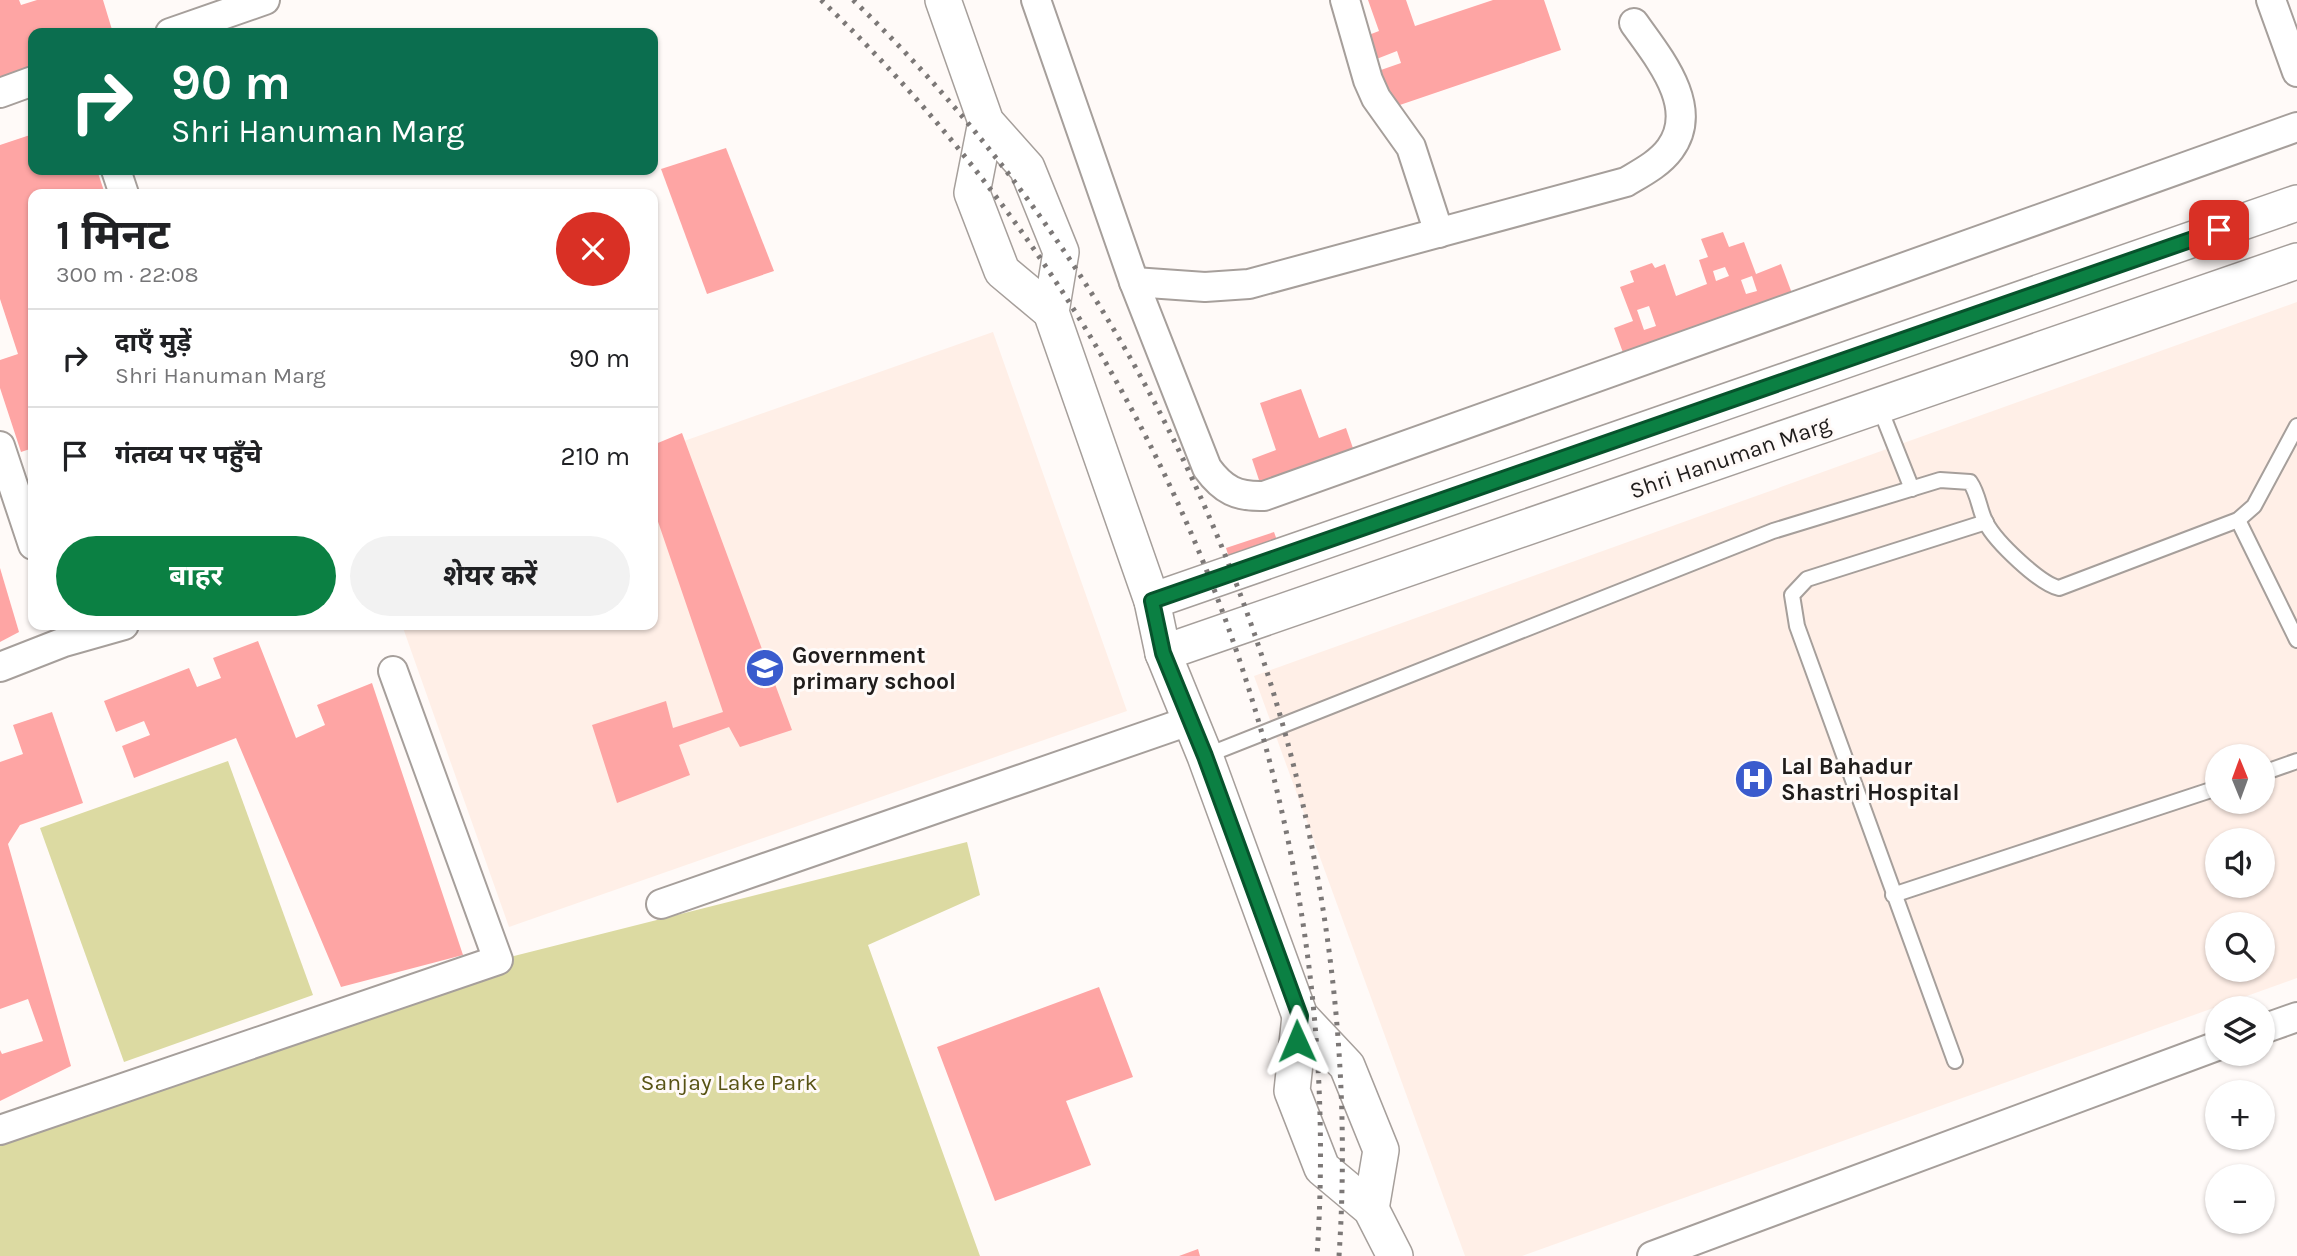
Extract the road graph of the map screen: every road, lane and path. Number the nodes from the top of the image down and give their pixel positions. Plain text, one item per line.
1 (265, 0) edge
2 (943, 0) edge
3 (1036, 0) edge
4 (1345, 0) edge
5 (2271, 0) edge
6 (223, 7) edge
7 (1634, 23) dead end
8 (180, 28) edge
9 (2297, 72) edge
10 (28, 84) edge
11 (0, 93) edge
12 (986, 122) junction
13 (2297, 127) edge
14 (2297, 203) edge
15 (1439, 233) junction
16 (2297, 261) edge
17 (1135, 282) junction
18 (1051, 312) junction
19 (1879, 406) junction
20 (2297, 426) edge
21 (0, 446) edge
22 (1912, 489) junction
23 (2238, 520) junction
24 (1986, 522) junction
25 (28, 530) edge
26 (1152, 601) junction
27 (90, 630) edge
28 (62, 634) edge
29 (2297, 640) edge
30 (1163, 653) junction
31 (0, 667) edge
32 (393, 671) dead end
33 (1189, 721) junction
34 (1205, 756) junction
35 (2297, 761) edge
36 (2275, 769) edge
37 (2205, 792) edge
38 (1893, 895) junction
39 (661, 904) dead end
40 (1300, 1016) junction
41 (2297, 1017) edge
42 (2275, 1025) edge
43 (2205, 1050) edge
44 (1955, 1061) dead end
45 (0, 1130) edge
46 (1371, 1209) junction
47 (1395, 1256) edge
48 (1653, 1256) edge

1 - 6 street
2 - 12 street
3 - 17 street
4 - 15 street
5 - 9 street
6 - 8 street
7 - 15 street
10 - 11 street
12 - 18 street
12 - 18 street
13 - 17 street
14 - 26 street
15 - 17 street
16 - 19 street, Shri Hanuman Marg
18 - 26 street
19 - 22 lane
19 - 30 street, Shri Hanuman Marg
20 - 23 lane
21 - 25 street
22 - 24 lane
22 - 34 lane
23 - 24 lane
23 - 29 lane
24 - 38 lane
26 - 30 street
27 - 28 street
28 - 31 street
30 - 33 street
32 - 45 street
33 - 34 street
33 - 39 street
34 - 40 street
35 - 36 lane
37 - 38 lane
38 - 44 lane
40 - 46 street
40 - 46 street
41 - 42 street
43 - 48 street
46 - 47 street

